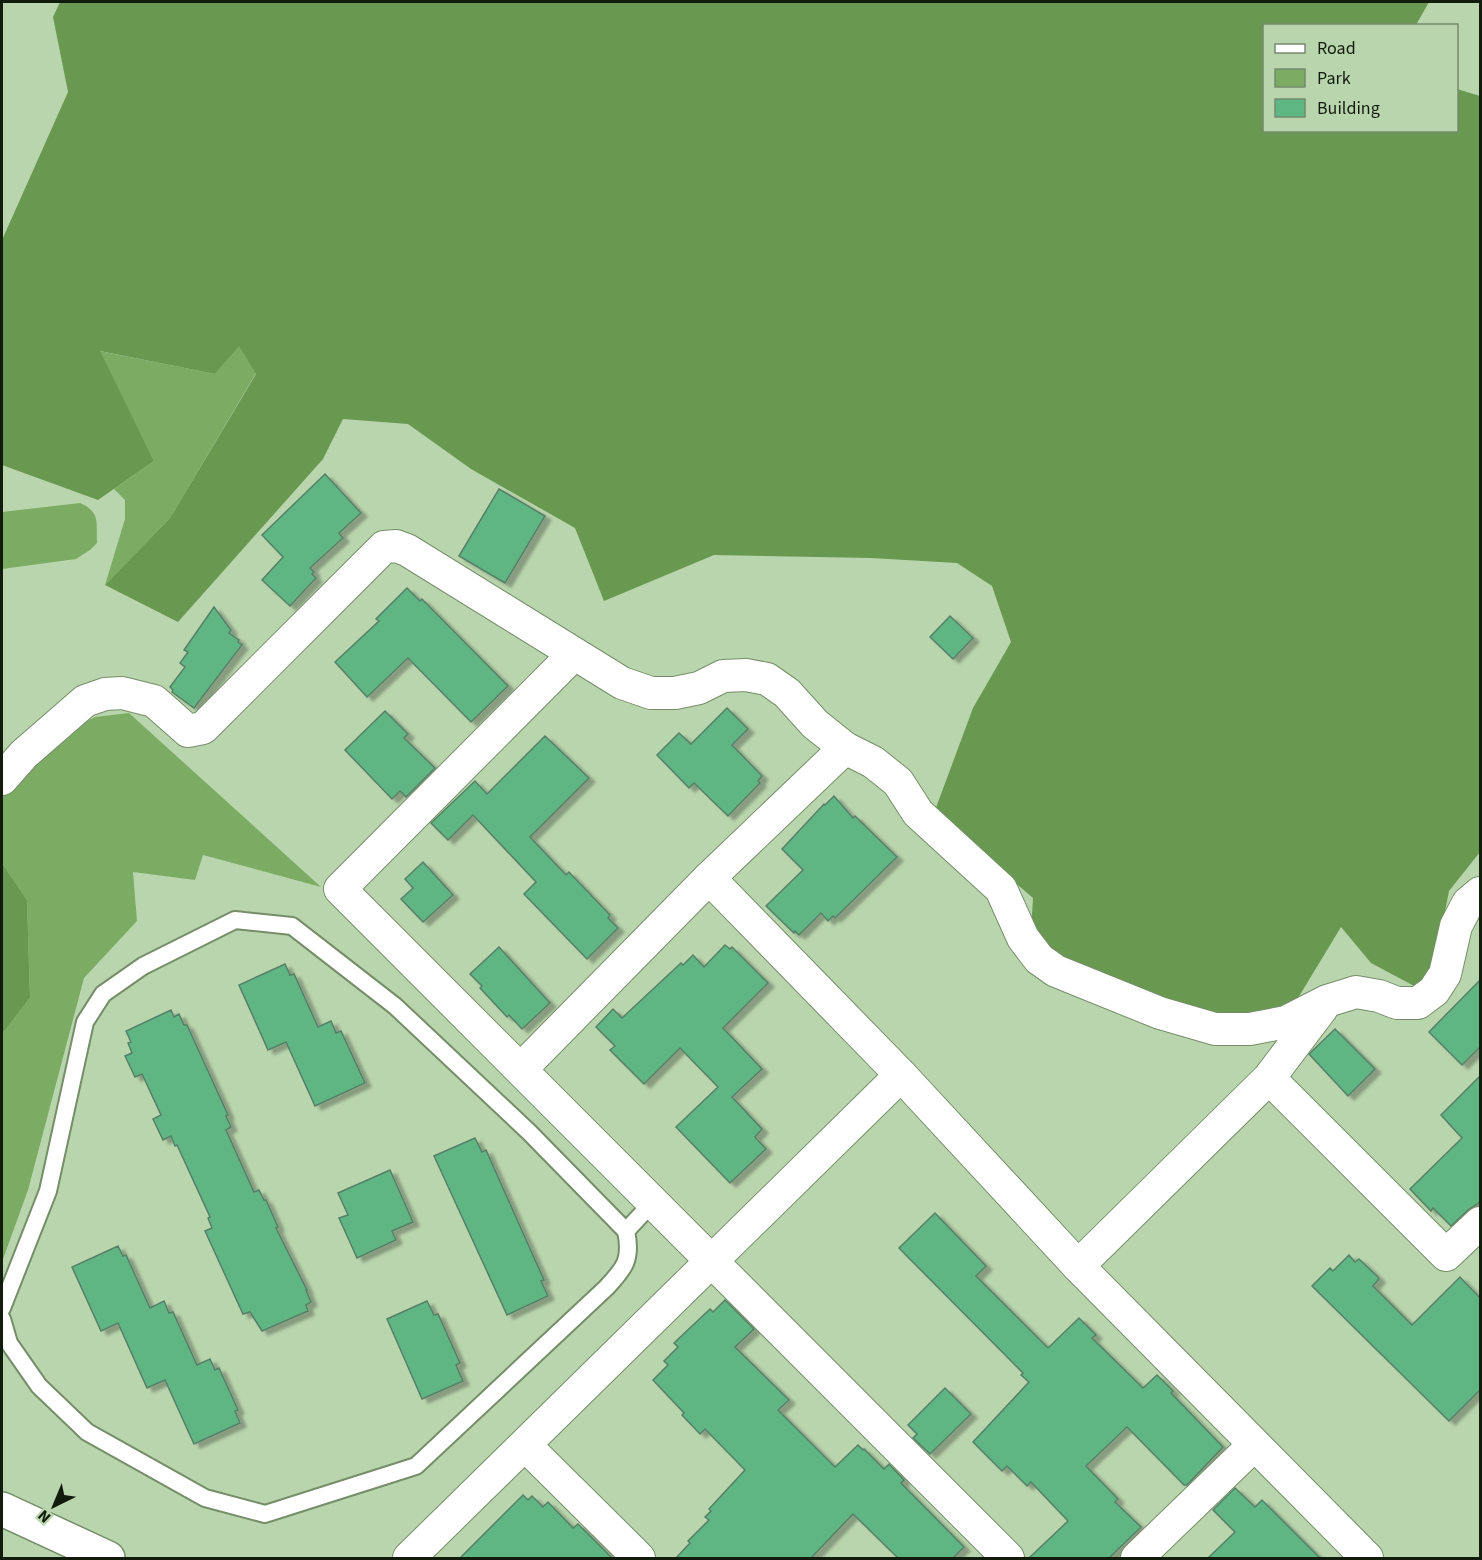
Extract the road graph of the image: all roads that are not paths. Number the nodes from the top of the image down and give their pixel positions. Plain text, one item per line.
1 (574, 654) junction
2 (844, 748) junction
3 (2, 779) edge
4 (709, 878) junction
5 (1480, 893) edge
6 (1327, 1001) junction
7 (521, 1070) junction
8 (901, 1075) junction
9 (1269, 1078) junction
10 (653, 1202) junction
11 (1480, 1223) edge
12 (626, 1231) junction
13 (711, 1261) junction
14 (1078, 1266) junction
15 (2, 1308) edge
16 (2, 1320) edge
17 (525, 1444) junction
18 (1254, 1445) junction
19 (2, 1509) edge
20 (108, 1558) edge
21 (408, 1558) edge
22 (639, 1558) edge
23 (1008, 1558) edge
24 (1137, 1558) edge
25 (1367, 1558) edge

1 - 2 street
1 - 3 street
1 - 7 street
2 - 4 street
2 - 6 street
4 - 7 street
4 - 8 street
5 - 6 street
6 - 9 street
7 - 10 street
8 - 13 street
8 - 14 street
9 - 11 street
9 - 14 street
10 - 12 lane
10 - 13 street
12 - 15 lane
12 - 16 lane
13 - 17 street
13 - 23 street
14 - 18 street
17 - 21 street
17 - 22 street
18 - 24 street
18 - 25 street
19 - 20 street

